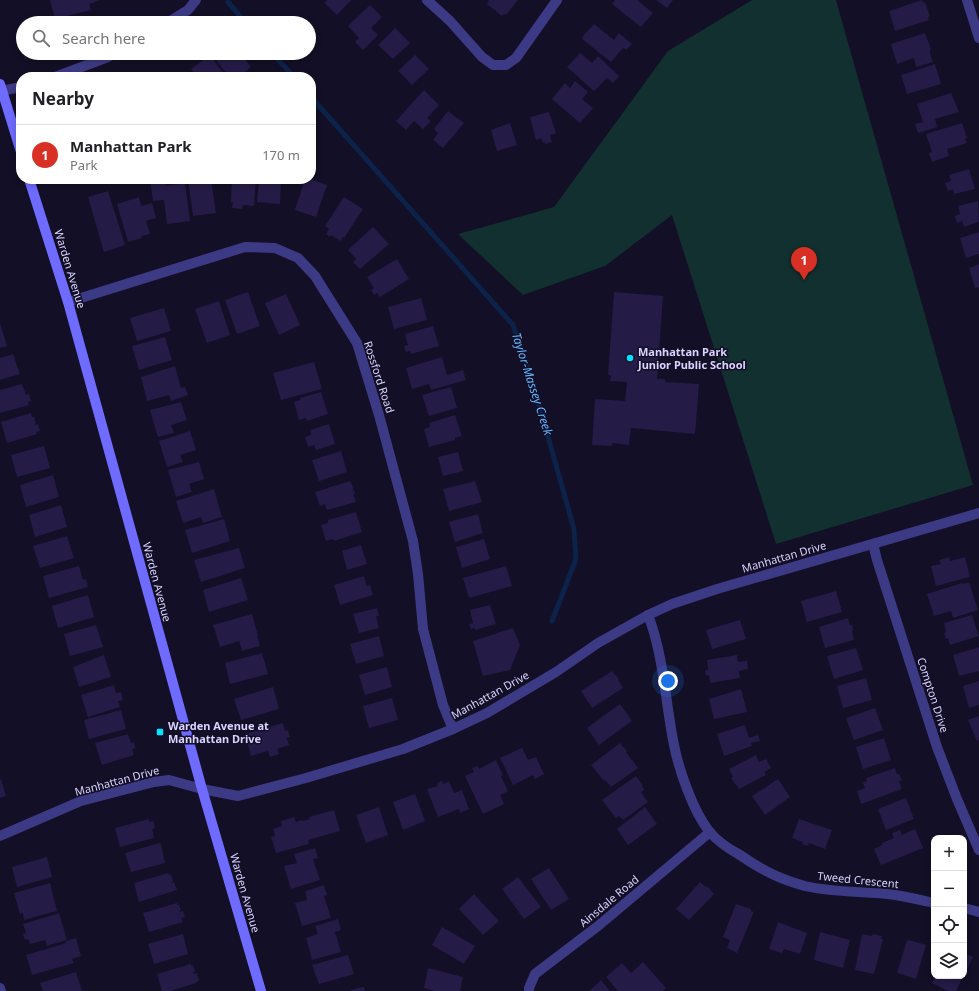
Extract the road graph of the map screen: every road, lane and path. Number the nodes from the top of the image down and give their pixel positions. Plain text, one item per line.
1 (196, 0) edge
2 (427, 0) edge
3 (557, 0) edge
4 (967, 0) edge
5 (178, 16) edge
6 (979, 38) edge
7 (100, 60) edge
8 (68, 72) edge
9 (16, 88) edge
10 (1, 89) edge
11 (16, 136) edge
12 (31, 184) edge
13 (68, 302) junction
14 (979, 513) edge
15 (873, 544) junction
16 (648, 615) junction
17 (453, 729) junction
18 (202, 789) junction
19 (710, 832) junction
20 (0, 836) edge
21 (979, 850) edge
22 (931, 902) edge
23 (967, 909) edge
24 (979, 912) edge
25 (0, 988) edge
26 (1, 991) edge
27 (261, 991) edge
28 (530, 991) edge

1 - 5 street
2 - 3 street
4 - 6 street
7 - 8 street
9 - 10 street
10 - 11 main road
12 - 13 main road, Warden Avenue
13 - 17 street, Rossford Road
13 - 18 main road, Warden Avenue
14 - 15 street, Manhattan Drive
15 - 16 street, Manhattan Drive
15 - 21 street, Compton Drive
16 - 17 street, Manhattan Drive
16 - 19 street, Tweed Crescent
17 - 18 street, Manhattan Drive
18 - 20 street, Manhattan Drive
18 - 27 main road, Warden Avenue
19 - 22 street, Tweed Crescent
19 - 28 street, Ainsdale Road
23 - 24 street
25 - 26 street

